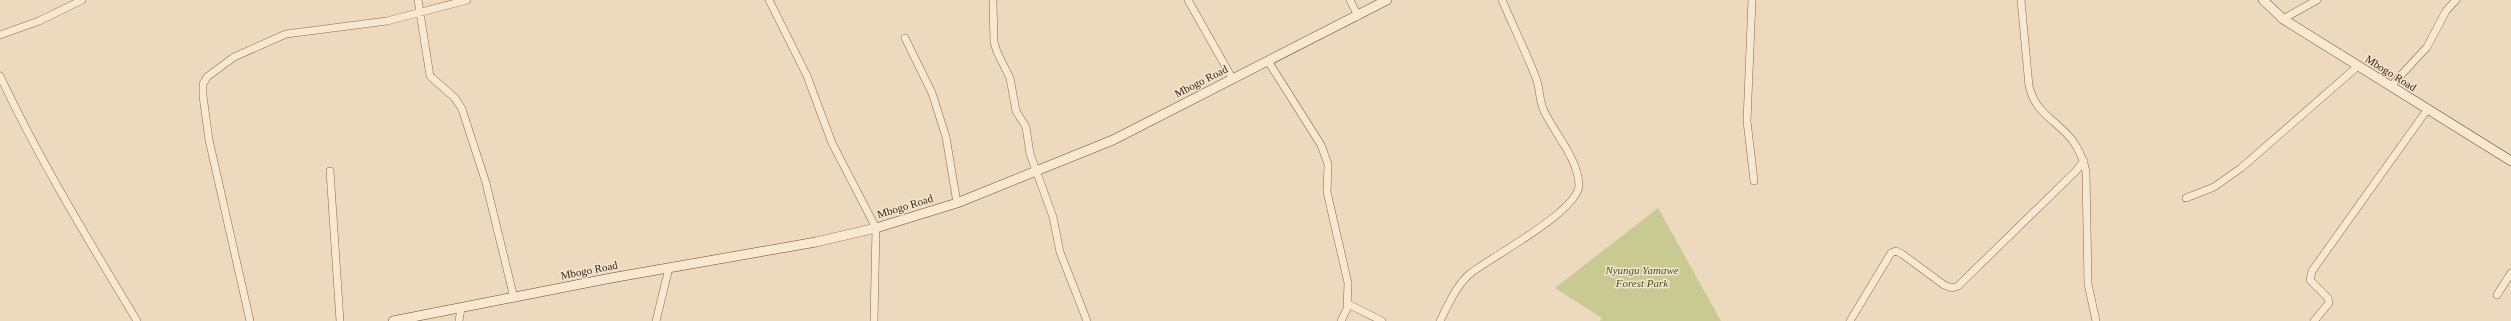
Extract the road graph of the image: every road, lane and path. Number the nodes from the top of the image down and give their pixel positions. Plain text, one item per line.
1 (82, 0) edge
2 (418, 0) edge
3 (468, 0) edge
4 (769, 0) edge
5 (1188, 0) edge
6 (1350, 0) edge
7 (1387, 0) edge
8 (1502, 0) edge
9 (1752, 0) edge
10 (2021, 0) edge
11 (2263, 0) edge
12 (2317, 0) edge
13 (2456, 0) edge
14 (993, 2) dead end
15 (420, 12) junction
16 (1358, 16) junction
17 (2283, 18) junction
18 (0, 35) edge
19 (905, 38) dead end
20 (1268, 61) junction
21 (2358, 66) junction
22 (0, 76) edge
23 (1232, 78) junction
24 (2390, 86) junction
25 (2427, 110) junction
26 (2084, 161) junction
27 (2511, 161) edge
28 (330, 171) dead end
29 (1037, 172) junction
30 (1754, 181) dead end
31 (2186, 198) dead end
32 (957, 203) junction
33 (876, 228) junction
34 (669, 268) junction
35 (2511, 273) edge
36 (2497, 295) dead end
37 (514, 298) junction
38 (1348, 304) junction
39 (461, 308) junction
40 (137, 321) edge
41 (250, 321) edge
42 (340, 321) edge
43 (393, 321) edge
44 (459, 321) edge
45 (656, 321) edge
46 (874, 321) edge
47 (1087, 321) edge
48 (1341, 321) edge
49 (1382, 321) edge
50 (1440, 321) edge
51 (1850, 321) edge
52 (2096, 321) edge
53 (2314, 321) edge

1 - 18 street
2 - 15 street
3 - 15 street
4 - 33 street
5 - 23 street
6 - 16 street
7 - 16 main road, Mbogo Road
8 - 50 street
9 - 30 street
10 - 26 street
11 - 17 main road, Mbogo Road
12 - 17 street
13 - 24 street
14 - 29 street
15 - 37 street
15 - 41 street
16 - 20 main road, Mbogo Road
17 - 21 main road, Mbogo Road
19 - 32 street
20 - 23 main road, Mbogo Road
20 - 38 street
21 - 24 main road, Mbogo Road
21 - 31 street
22 - 40 street
23 - 29 main road, Mbogo Road
24 - 25 main road, Mbogo Road
25 - 27 main road, Mbogo Road
25 - 53 street
26 - 51 street
26 - 52 street
28 - 42 street
29 - 32 main road, Mbogo Road
29 - 47 street
32 - 33 main road, Mbogo Road
33 - 34 main road, Mbogo Road
33 - 46 street
34 - 37 main road, Mbogo Road
34 - 45 street
35 - 36 street
37 - 39 main road, Mbogo Road
38 - 48 street
38 - 49 street
39 - 43 main road, Mbogo Road
39 - 44 street

